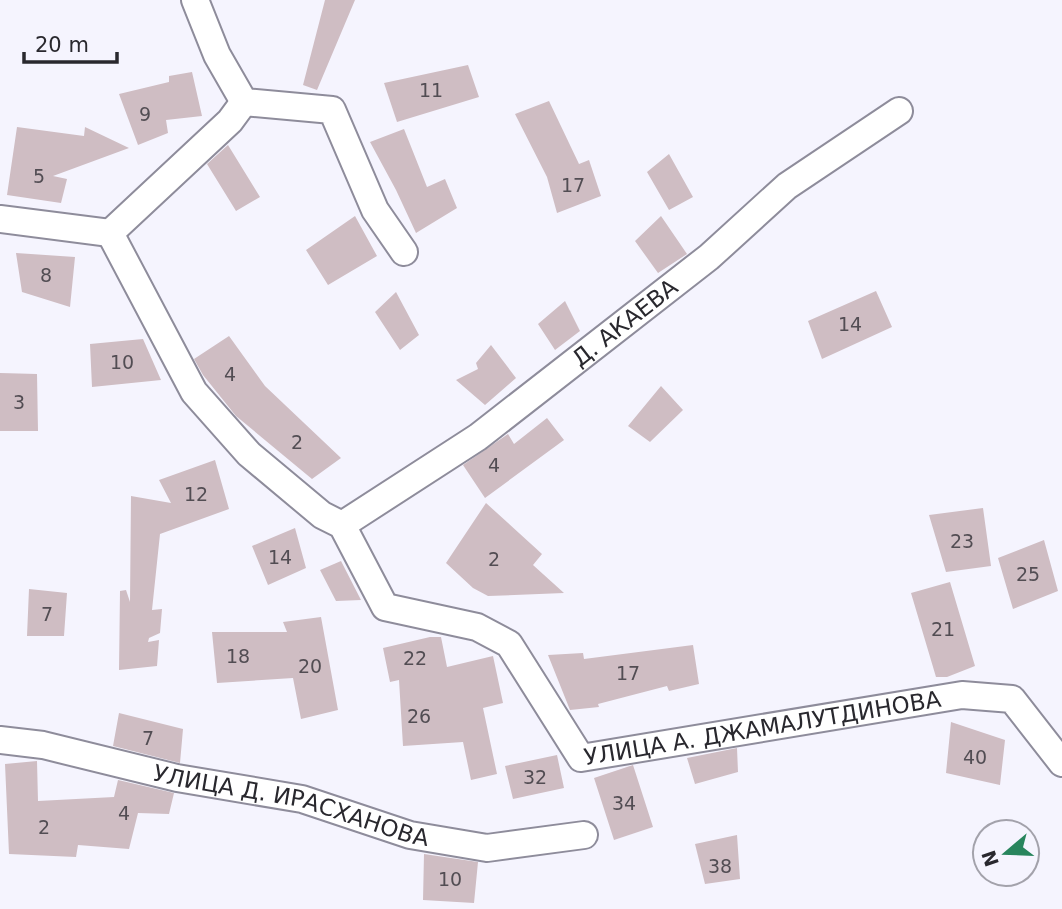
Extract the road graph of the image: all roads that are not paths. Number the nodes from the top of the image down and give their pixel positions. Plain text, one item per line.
1 (195, 0) edge
2 (244, 102) junction
3 (899, 111) dead end
4 (0, 219) edge
5 (110, 233) junction
6 (404, 251) dead end
7 (342, 525) junction
8 (0, 740) edge
9 (1062, 764) edge
10 (584, 835) dead end

1 - 2 street
2 - 5 street
2 - 6 street
3 - 7 street, Д. АКАЕВА
4 - 5 street
5 - 7 street
7 - 9 street, УЛИЦА А. ДЖАМАЛУТДИНОВА
8 - 10 street, УЛИЦА Д. ИРАСХАНОВА

